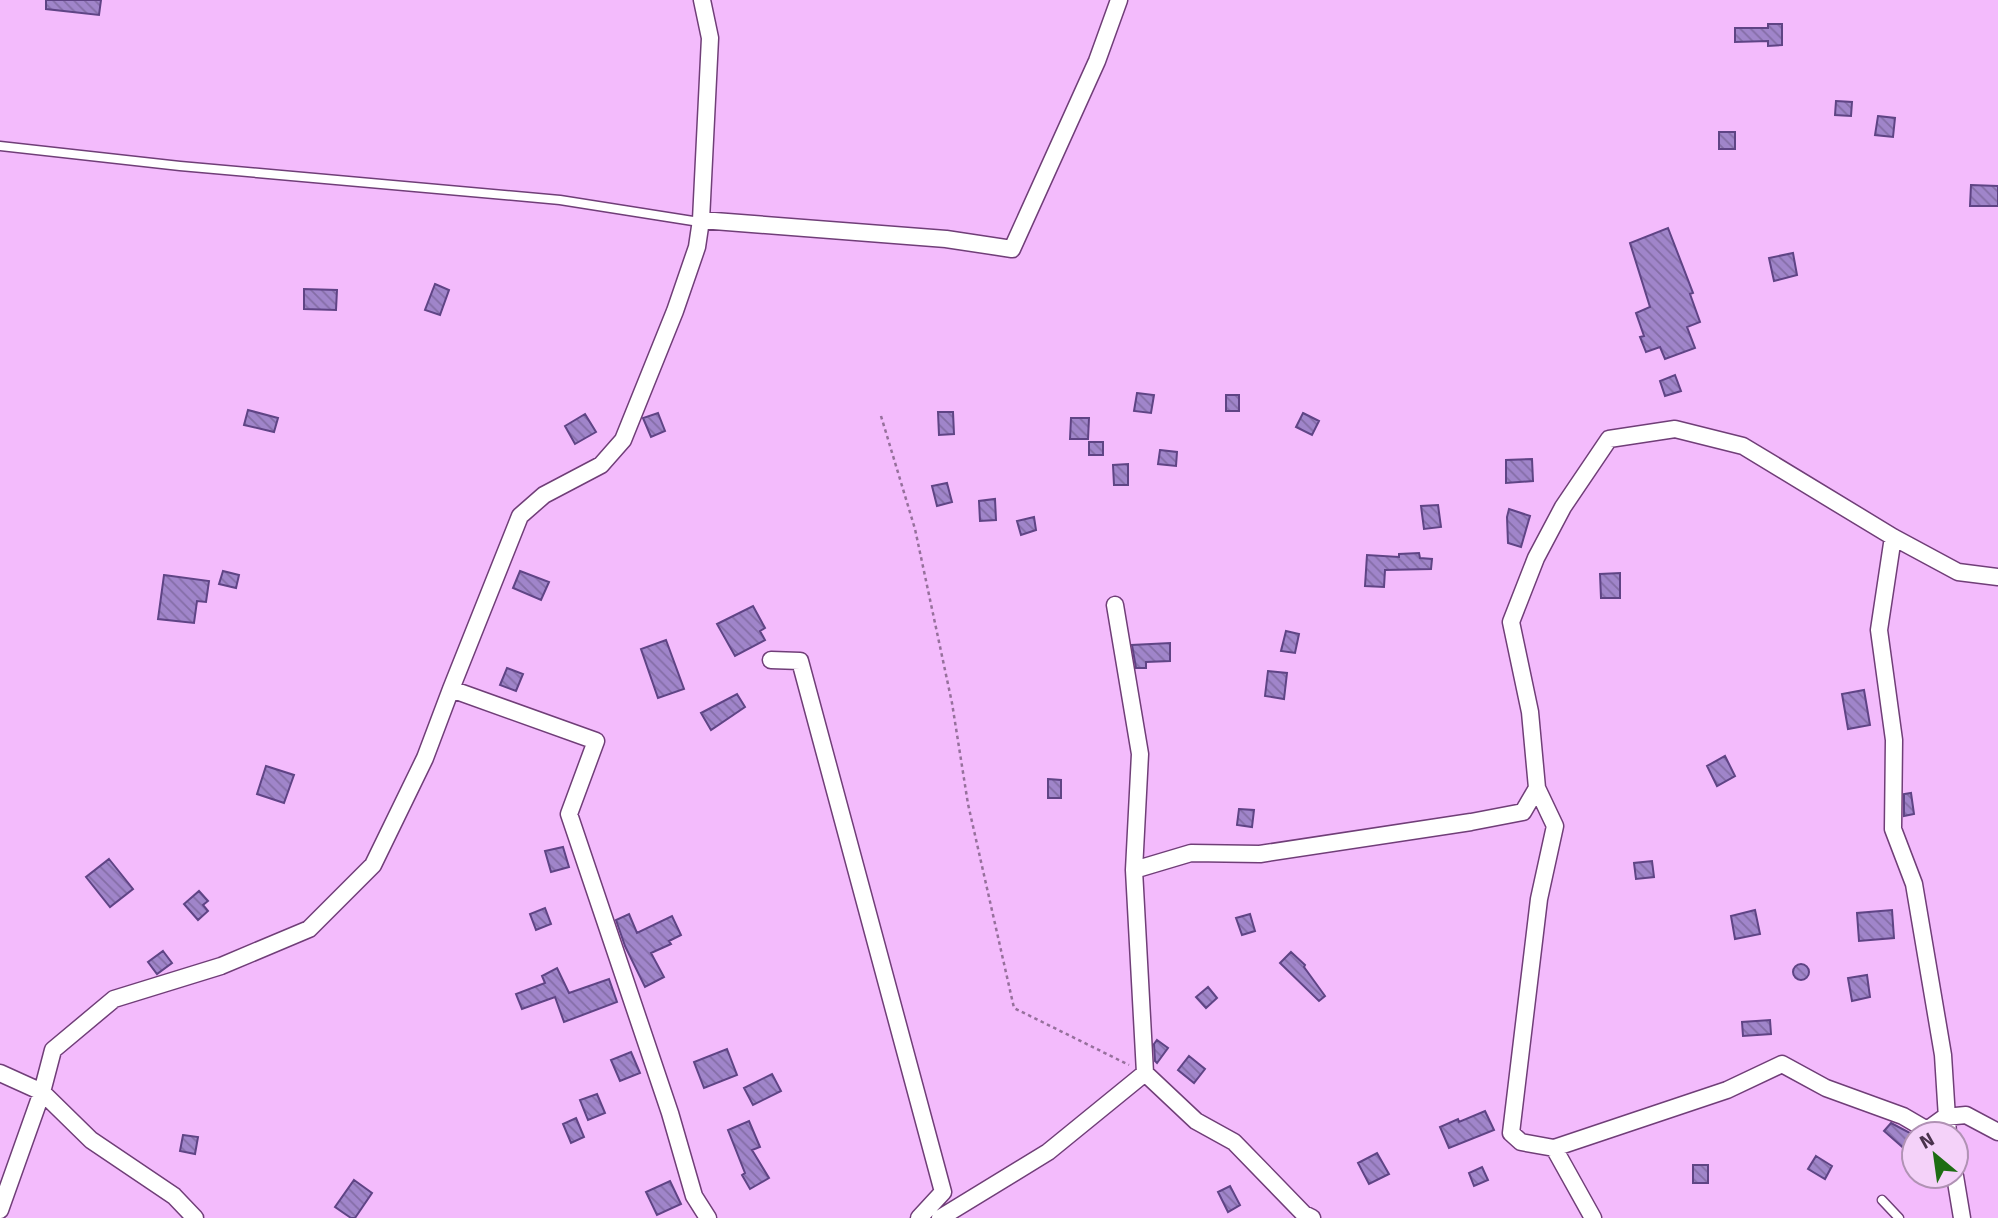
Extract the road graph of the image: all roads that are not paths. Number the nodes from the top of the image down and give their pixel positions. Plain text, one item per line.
1 (702, 0) edge
2 (1119, 0) edge
3 (0, 146) edge
4 (701, 220) junction
5 (1893, 537) junction
6 (1998, 577) edge
7 (1115, 605) dead end
8 (771, 660) dead end
9 (451, 688) junction
10 (1537, 788) junction
11 (1135, 870) junction
12 (0, 1073) edge
13 (1145, 1073) junction
14 (42, 1092) junction
15 (1945, 1117) junction
16 (1946, 1120) edge
17 (1998, 1132) edge
18 (1554, 1148) junction
19 (1957, 1190) edge
20 (1882, 1199) dead end
21 (0, 1210) edge
22 (195, 1218) edge
23 (708, 1218) edge
24 (919, 1218) edge
25 (940, 1218) edge
26 (1312, 1218) edge
27 (1593, 1218) edge
28 (1899, 1218) edge
29 (1962, 1218) edge

1 - 4 street
2 - 4 street
3 - 4 lane
4 - 9 street
5 - 6 street
5 - 10 street
5 - 15 street
7 - 11 street
8 - 24 street
9 - 14 street
9 - 23 street
10 - 11 street
10 - 18 street
11 - 13 street
12 - 14 street
13 - 25 street
13 - 26 street
14 - 21 street
14 - 22 street
15 - 16 street
15 - 17 street
15 - 18 street
18 - 27 street
19 - 29 street
20 - 28 lane

